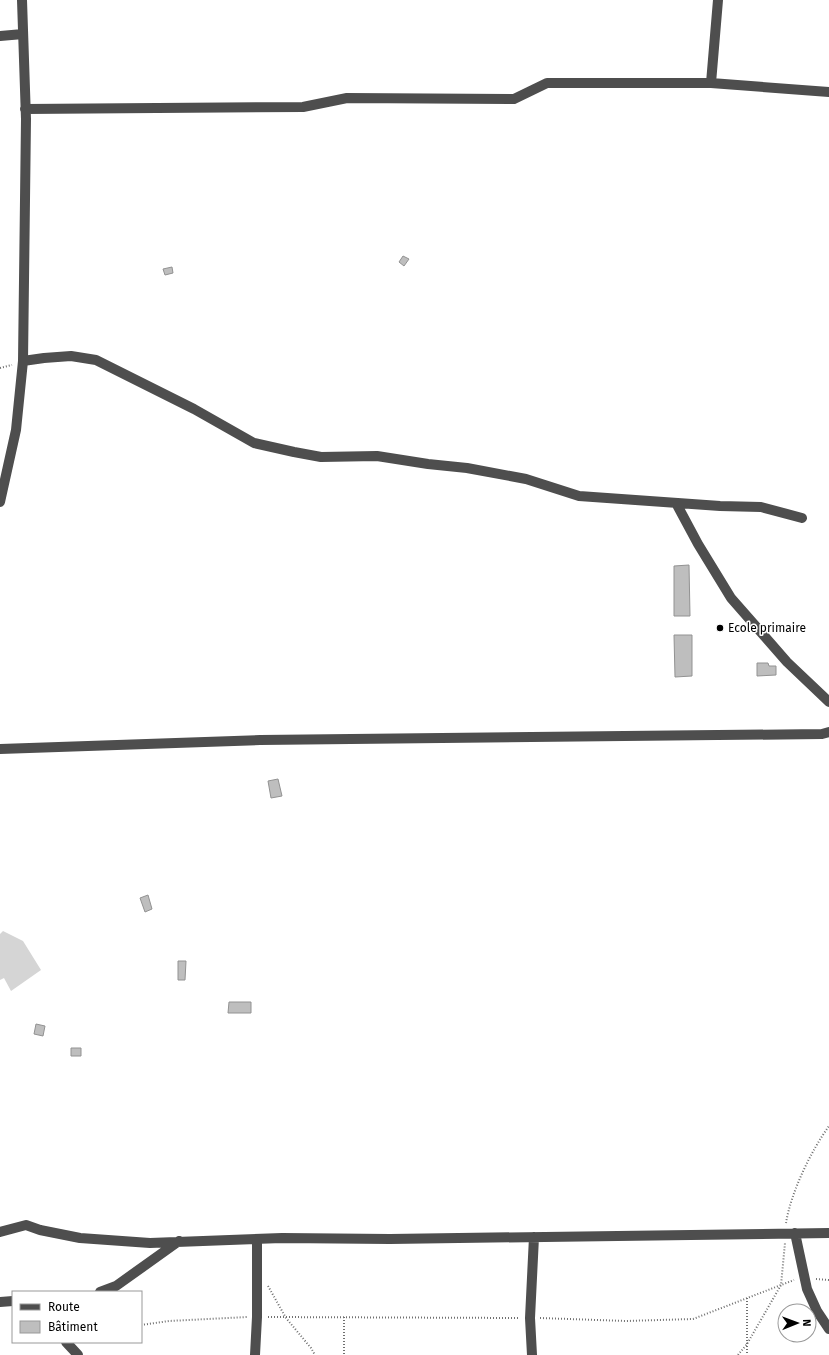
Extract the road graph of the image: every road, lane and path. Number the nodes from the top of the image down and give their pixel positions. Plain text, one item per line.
1 (22, 0) edge
2 (718, 0) edge
3 (23, 34) junction
4 (0, 36) edge
5 (710, 83) junction
6 (829, 92) edge
7 (26, 109) junction
8 (23, 361) junction
9 (0, 502) edge
10 (676, 503) junction
11 (802, 518) dead end
12 (829, 702) edge
13 (829, 732) edge
14 (0, 749) edge
15 (829, 1126) edge
16 (0, 1232) edge
17 (791, 1233) junction
18 (829, 1233) edge
19 (534, 1237) junction
20 (257, 1239) junction
21 (179, 1242) junction
22 (804, 1278) junction
23 (829, 1280) edge
24 (268, 1285) dead end
25 (780, 1285) junction
26 (103, 1291) edge
27 (747, 1298) junction
28 (12, 1301) edge
29 (0, 1302) edge
30 (257, 1317) junction
31 (344, 1317) junction
32 (286, 1318) junction
33 (530, 1318) junction
34 (142, 1325) edge
35 (829, 1329) edge
36 (67, 1343) edge
37 (747, 1344) junction
38 (78, 1355) edge
39 (255, 1355) edge
40 (315, 1355) edge
41 (344, 1355) edge
42 (532, 1355) edge
43 (738, 1355) edge
44 (747, 1355) edge

1 - 3 street
2 - 5 street
3 - 4 street
3 - 7 street
5 - 6 street
5 - 7 street
7 - 8 street
8 - 9 street
8 - 10 street
10 - 11 street
10 - 12 street
13 - 14 street
15 - 17 path
16 - 21 street
17 - 18 street
17 - 19 street
17 - 22 street
17 - 25 path
19 - 20 street
19 - 33 street
20 - 21 street
20 - 30 street
21 - 26 street
22 - 23 path
22 - 25 path
22 - 35 street
24 - 32 path
25 - 27 path
25 - 37 path
27 - 33 path
27 - 37 path
28 - 29 street
30 - 32 path
30 - 34 path
30 - 39 street
31 - 32 path
31 - 33 path
31 - 41 path
32 - 40 path
33 - 42 street
36 - 38 street
37 - 43 path
37 - 44 path

